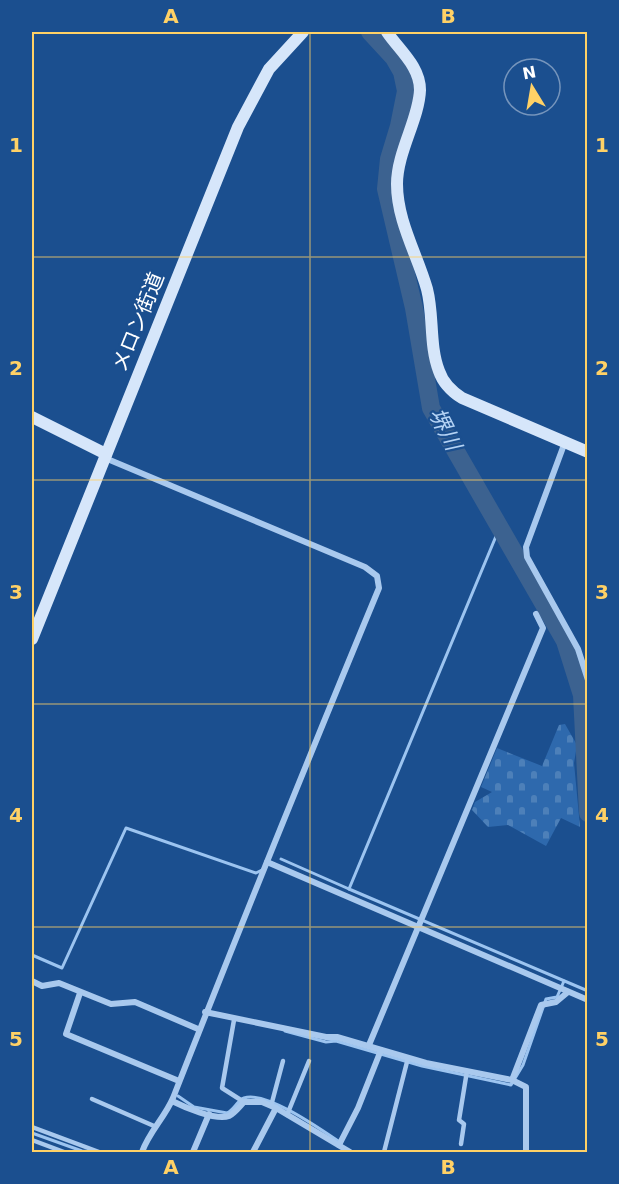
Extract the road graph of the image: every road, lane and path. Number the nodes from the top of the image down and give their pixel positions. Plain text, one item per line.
1 (303, 32) edge
2 (387, 32) edge
3 (32, 417) edge
4 (32, 422) edge
5 (565, 442) junction
6 (588, 452) edge
7 (105, 456) junction
8 (536, 614) dead end
9 (32, 639) edge
10 (588, 680) edge
11 (267, 862) junction
12 (418, 928) junction
13 (32, 981) edge
14 (568, 992) junction
15 (80, 993) junction
16 (588, 1000) edge
17 (205, 1012) junction
18 (234, 1020) junction
19 (198, 1029) junction
20 (369, 1046) junction
21 (381, 1050) junction
22 (408, 1058) junction
23 (283, 1061) dead end
24 (309, 1061) dead end
25 (467, 1071) junction
26 (512, 1080) junction
27 (179, 1081) junction
28 (92, 1100) dead end
29 (172, 1101) junction
30 (244, 1102) junction
31 (273, 1107) junction
32 (209, 1114) junction
33 (287, 1114) junction
34 (154, 1126) junction
35 (32, 1127) edge
36 (32, 1140) edge
37 (461, 1144) dead end
38 (339, 1145) junction
39 (86, 1150) edge
40 (64, 1152) edge
41 (99, 1152) edge
42 (142, 1152) edge
43 (193, 1152) edge
44 (253, 1152) edge
45 (350, 1152) edge
46 (384, 1152) edge
47 (526, 1152) edge

1 - 7 street, メロン街道
2 - 5 street
3 - 7 street
4 - 7 street
5 - 6 street
5 - 10 street
7 - 9 street, メロン街道
7 - 11 street
8 - 12 street
11 - 12 street
11 - 17 street
12 - 14 street
12 - 20 street
13 - 15 street
14 - 16 street
14 - 26 street
15 - 19 street
15 - 27 street
17 - 18 street
17 - 19 street
18 - 20 street
18 - 30 lane
19 - 27 street
20 - 21 street
21 - 22 street
21 - 38 street
22 - 25 street
22 - 46 lane
23 - 31 lane
24 - 33 lane
25 - 26 street
25 - 37 lane
26 - 47 street
27 - 29 street
28 - 34 lane
29 - 32 street
29 - 34 street
30 - 31 street
30 - 32 street
31 - 33 street
31 - 44 street
32 - 43 street
33 - 38 street
34 - 42 street
35 - 39 lane
36 - 40 lane
38 - 45 street
39 - 41 lane

